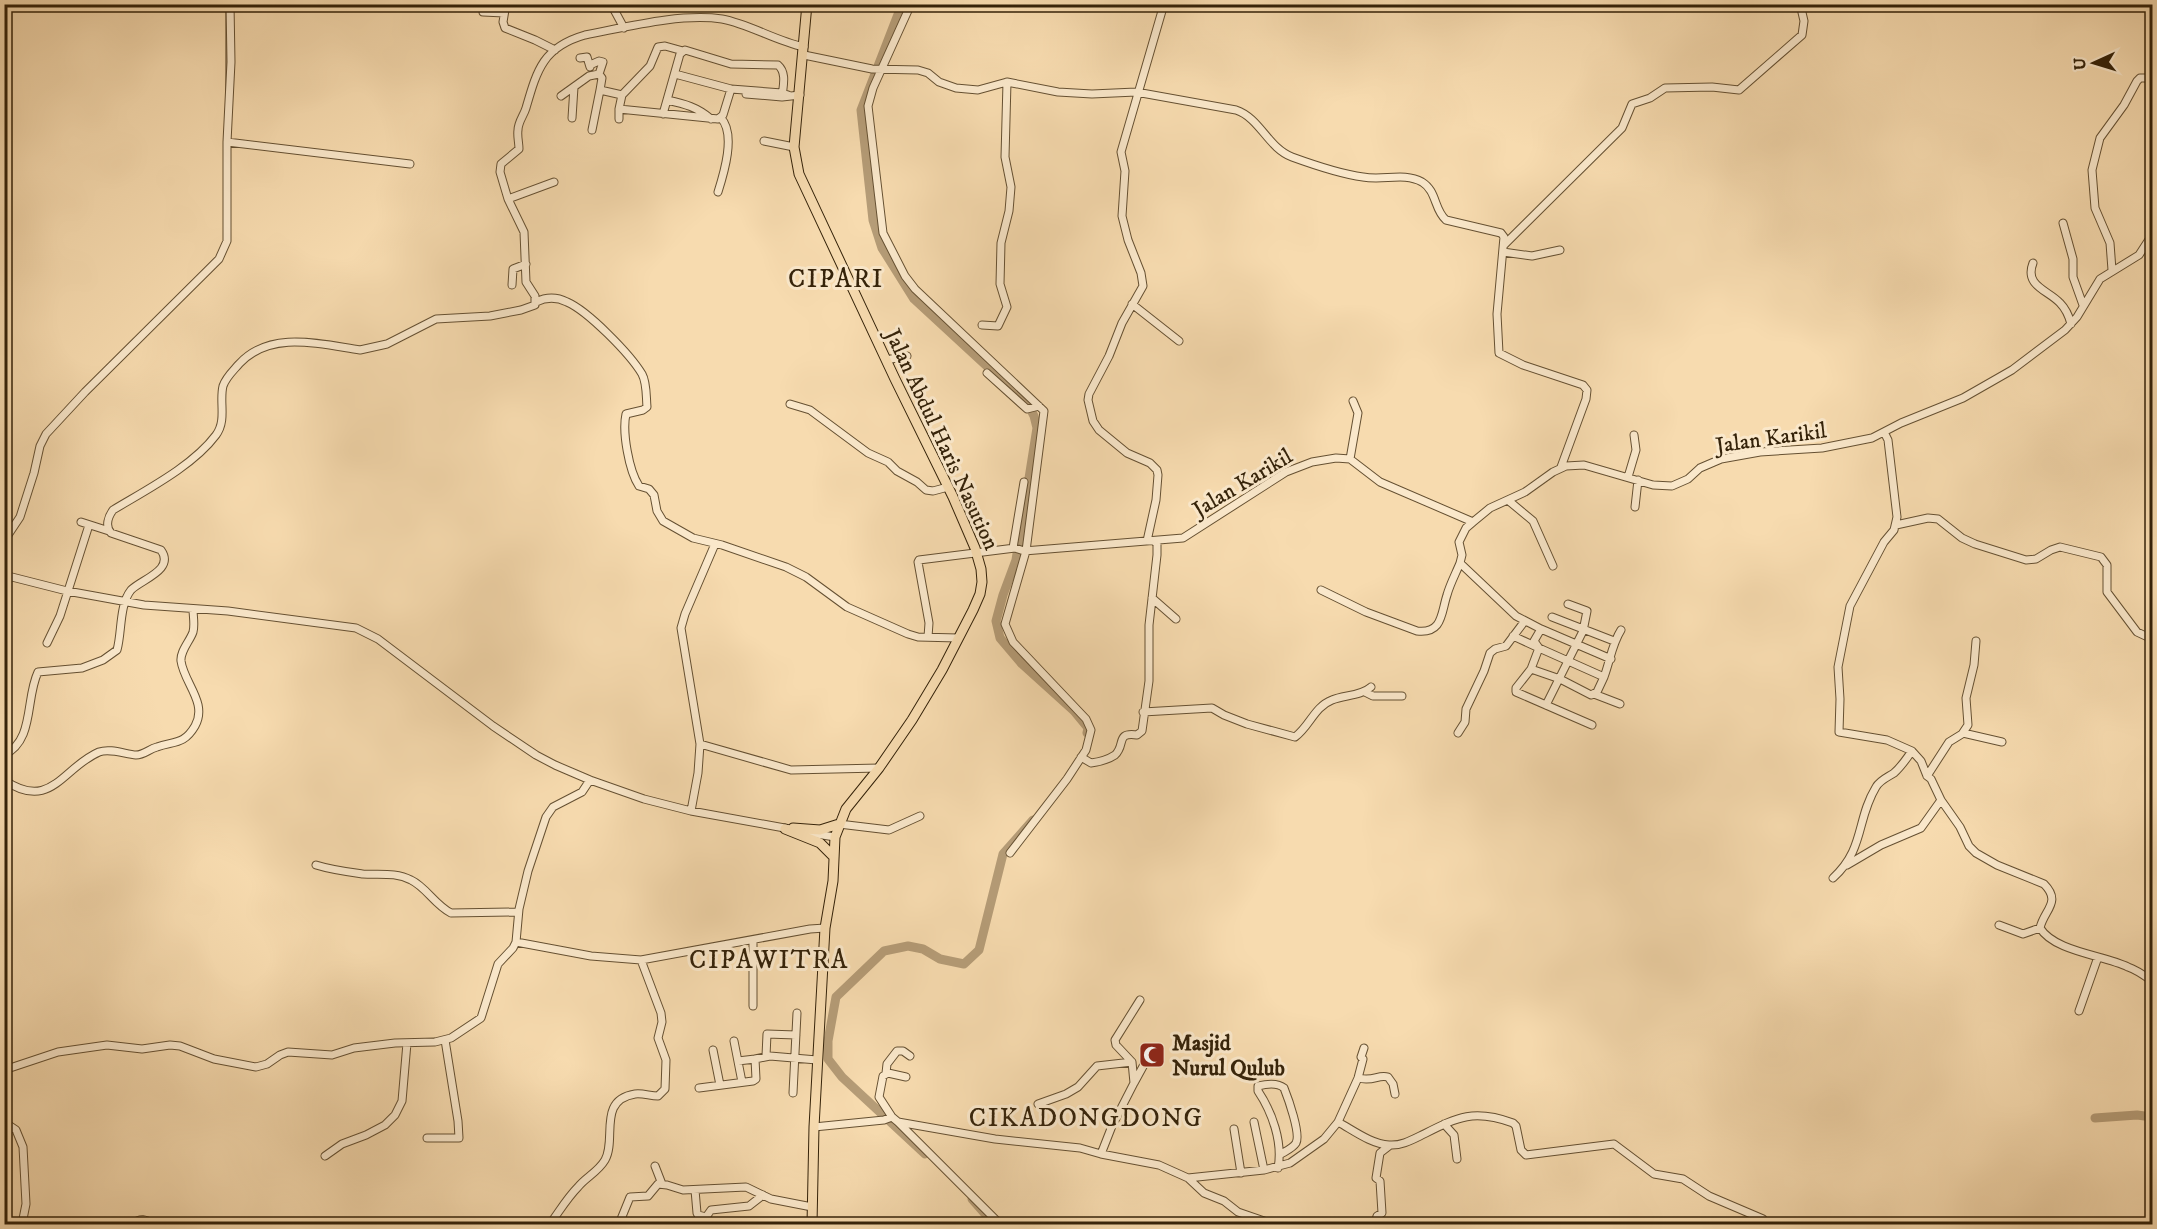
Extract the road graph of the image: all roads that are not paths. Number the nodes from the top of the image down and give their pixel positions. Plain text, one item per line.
1 (230, 4) edge
2 (483, 4) edge
3 (506, 4) edge
4 (611, 4) edge
5 (807, 4) edge
6 (911, 4) edge
7 (1164, 4) edge
8 (1800, 4) edge
9 (504, 13) junction
10 (624, 28) junction
11 (555, 50) junction
12 (683, 51) junction
13 (804, 51) junction
14 (580, 58) dead end
15 (590, 65) junction
16 (878, 70) junction
17 (675, 74) junction
18 (595, 75) junction
19 (2152, 78) edge
20 (1007, 82) junction
21 (574, 87) junction
22 (600, 90) junction
23 (731, 91) junction
24 (1138, 92) junction
25 (622, 95) junction
26 (784, 95) junction
27 (800, 95) junction
28 (561, 96) dead end
29 (668, 100) junction
30 (619, 109) junction
31 (663, 114) junction
32 (572, 118) dead end
33 (721, 118) junction
34 (619, 119) dead end
35 (711, 119) junction
36 (592, 130) dead end
37 (764, 141) dead end
38 (227, 142) junction
39 (794, 147) junction
40 (410, 164) dead end
41 (554, 182) dead end
42 (718, 192) dead end
43 (508, 199) junction
44 (2063, 223) dead end
45 (2152, 235) edge
46 (1504, 248) junction
47 (1560, 250) dead end
48 (2033, 263) dead end
49 (526, 264) junction
50 (2112, 270) junction
51 (512, 285) dead end
52 (536, 302) junction
53 (1132, 304) junction
54 (2083, 305) junction
55 (2072, 324) junction
56 (982, 325) dead end
57 (1179, 341) dead end
58 (907, 356) dead end
59 (886, 360) junction
60 (987, 373) dead end
61 (1353, 401) dead end
62 (790, 404) dead end
63 (1033, 408) junction
64 (1884, 432) junction
65 (1634, 435) dead end
66 (1350, 459) junction
67 (1561, 467) junction
68 (1628, 477) junction
69 (1024, 482) dead end
70 (1638, 482) junction
71 (948, 487) junction
72 (1509, 501) junction
73 (1635, 507) dead end
74 (1473, 522) junction
75 (1896, 525) junction
76 (109, 531) junction
77 (4, 541) edge
78 (1151, 541) junction
79 (716, 544) junction
80 (1014, 548) junction
81 (1025, 551) junction
82 (976, 554) junction
83 (1460, 563) junction
84 (1553, 566) dead end
85 (4, 574) edge
86 (1321, 590) dead end
87 (67, 591) junction
88 (1152, 598) junction
89 (125, 602) junction
90 (1568, 604) dead end
91 (193, 609) junction
92 (1552, 617) dead end
93 (1176, 619) dead end
94 (1524, 622) junction
95 (1541, 629) junction
96 (1621, 630) dead end
97 (1583, 631) junction
98 (1513, 636) junction
99 (928, 637) junction
100 (958, 638) junction
101 (2152, 639) edge
102 (1614, 641) junction
103 (1976, 641) dead end
104 (47, 643) dead end
105 (1576, 644) junction
106 (1539, 648) junction
107 (1611, 659) junction
108 (1566, 661) junction
109 (1531, 669) junction
110 (1604, 677) junction
111 (1560, 679) junction
112 (1594, 694) junction
113 (1402, 696) dead end
114 (1620, 704) dead end
115 (1546, 705) junction
116 (1143, 712) junction
117 (1592, 724) dead end
118 (1963, 733) junction
119 (1458, 734) dead end
120 (2002, 742) dead end
121 (700, 744) junction
122 (1912, 751) junction
123 (4, 755) edge
124 (1081, 757) junction
125 (879, 768) junction
126 (1927, 776) junction
127 (4, 780) edge
128 (590, 780) junction
129 (1941, 800) junction
130 (690, 811) junction
131 (920, 816) dead end
132 (839, 824) junction
133 (785, 829) junction
134 (835, 837) junction
135 (1010, 853) dead end
136 (834, 856) junction
137 (316, 865) dead end
138 (1842, 868) junction
139 (1833, 878) dead end
140 (518, 912) junction
141 (1999, 925) dead end
142 (2040, 927) junction
143 (825, 928) junction
144 (753, 940) junction
145 (516, 942) junction
146 (2098, 957) junction
147 (641, 960) junction
148 (2152, 981) edge
149 (1140, 1000) dead end
150 (753, 1006) dead end
151 (2079, 1011) dead end
152 (797, 1013) dead end
153 (796, 1035) junction
154 (445, 1040) junction
155 (734, 1041) dead end
156 (407, 1043) junction
157 (1364, 1048) dead end
158 (713, 1050) dead end
159 (766, 1056) junction
160 (910, 1056) dead end
161 (795, 1057) junction
162 (755, 1059) junction
163 (817, 1060) junction
164 (738, 1061) junction
165 (1146, 1061) dead end
166 (1132, 1062) junction
167 (4, 1070) edge
168 (886, 1073) junction
169 (906, 1077) dead end
170 (1358, 1078) junction
171 (742, 1083) junction
172 (1134, 1083) junction
173 (720, 1085) junction
174 (699, 1088) dead end
175 (793, 1093) dead end
176 (1395, 1094) dead end
177 (1038, 1104) dead end
178 (891, 1119) junction
179 (4, 1122) edge
180 (1254, 1122) dead end
181 (1338, 1122) junction
182 (1444, 1124) junction
183 (814, 1127) junction
184 (1234, 1129) dead end
185 (428, 1138) dead end
186 (1389, 1146) junction
187 (1101, 1154) junction
188 (1281, 1154) junction
189 (325, 1156) dead end
190 (1457, 1159) dead end
191 (654, 1166) dead end
192 (1278, 1168) junction
193 (1264, 1170) junction
194 (1241, 1173) junction
195 (1188, 1178) junction
196 (662, 1184) junction
197 (695, 1190) junction
198 (763, 1196) junction
199 (812, 1207) junction
200 (1763, 1219) dead end
201 (706, 1220) edge
202 (135, 1223) edge
203 (22, 1224) edge
204 (154, 1224) edge
205 (550, 1224) edge
206 (619, 1224) edge
207 (812, 1224) edge
208 (1000, 1224) edge
209 (1273, 1224) edge
210 (1375, 1224) edge

1 - 38 street
2 - 9 street
3 - 9 street
4 - 10 street
5 - 13 main road, Jalan Abdul Haris Nasution
6 - 16 street
7 - 24 street
8 - 46 street
9 - 11 street
10 - 11 street
10 - 13 street
11 - 43 street
12 - 17 street
12 - 25 street
12 - 26 street
13 - 16 street
13 - 27 main road, Jalan Abdul Haris Nasution
14 - 15 street
15 - 18 street
15 - 18 street
16 - 20 street
16 - 63 street
17 - 23 street
17 - 29 street
18 - 21 street
18 - 22 street
19 - 50 street
20 - 24 street
20 - 56 street
21 - 28 street
21 - 32 street
22 - 25 street
22 - 36 street
23 - 26 street
23 - 33 street
24 - 46 street
24 - 53 street
25 - 30 street
26 - 27 street
27 - 39 main road, Jalan Abdul Haris Nasution
29 - 31 street
29 - 35 street
30 - 31 street
30 - 34 street
31 - 35 street
33 - 35 street
33 - 42 street
37 - 39 street
38 - 40 street
38 - 77 street
39 - 59 main road, Jalan Abdul Haris Nasution
41 - 43 street
43 - 49 street
44 - 54 street
45 - 50 street, Jalan Karikil
46 - 47 street
46 - 67 street
48 - 55 street
49 - 51 street
49 - 52 street
50 - 54 street, Jalan Karikil
52 - 76 street
52 - 79 street
53 - 57 street
53 - 78 street
54 - 55 street, Jalan Karikil
55 - 64 street, Jalan Karikil
58 - 59 street
59 - 71 main road, Jalan Abdul Haris Nasution
60 - 63 street
61 - 66 street
62 - 71 street
63 - 81 street
64 - 70 street, Jalan Karikil
64 - 75 street
65 - 68 street
66 - 74 street
66 - 78 street, Jalan Karikil
67 - 68 street, Jalan Karikil
67 - 72 street
68 - 70 street, Jalan Karikil
69 - 80 street
70 - 73 street
71 - 82 main road, Jalan Abdul Haris Nasution
72 - 74 street
72 - 84 street
74 - 83 street
75 - 101 street
75 - 122 street
76 - 87 street
76 - 89 street
78 - 81 street, Jalan Karikil
78 - 88 street
79 - 99 street
79 - 121 street
80 - 81 street
80 - 82 street
81 - 124 street
82 - 99 street
82 - 100 main road, Jalan Abdul Haris Nasution
83 - 86 street
83 - 94 street
85 - 87 street
87 - 89 street
87 - 104 street
88 - 93 street
88 - 116 street
89 - 91 street
89 - 123 street
90 - 97 street
91 - 127 street
91 - 128 street
92 - 97 street
94 - 95 street
94 - 98 street
95 - 105 street
95 - 106 street
96 - 102 street
97 - 102 street
97 - 105 street
98 - 106 street
98 - 119 street
99 - 100 street
100 - 125 main road, Jalan Abdul Haris Nasution
102 - 107 street
103 - 118 street
105 - 107 street
105 - 108 street
106 - 108 street
106 - 109 street
107 - 110 street
108 - 110 street
108 - 111 street
109 - 111 street
109 - 115 street
110 - 112 street
111 - 112 street
111 - 115 street
112 - 114 street
113 - 116 street
115 - 117 street
116 - 124 street
118 - 120 street
118 - 126 street
121 - 125 street
121 - 130 street
122 - 126 street
122 - 138 street
124 - 135 street
125 - 132 main road, Jalan Abdul Haris Nasution
126 - 129 street
128 - 130 street
128 - 140 street
129 - 138 street
129 - 142 street
130 - 133 street
131 - 132 street
132 - 133 main road
132 - 134 main road, Jalan Abdul Haris Nasution
133 - 134 street
133 - 136 main road
134 - 136 main road, Jalan Abdul Haris Nasution
136 - 143 main road, Jalan Abdul Haris Nasution
137 - 140 street
138 - 139 street
140 - 145 street
141 - 142 street
142 - 146 street
143 - 144 street
143 - 163 main road, Jalan Abdul Haris Nasution
144 - 147 street
144 - 150 street
145 - 147 street
145 - 154 street
146 - 148 street
146 - 151 street
147 - 205 street
149 - 166 street
152 - 153 street
153 - 159 street
153 - 161 street
154 - 156 street
154 - 185 street
155 - 164 street
156 - 167 street
156 - 189 street
157 - 170 street
158 - 173 street
159 - 161 street
159 - 162 street
160 - 168 street
161 - 163 street
161 - 175 street
162 - 164 street
162 - 171 street
163 - 183 main road, Jalan Abdul Haris Nasution
164 - 171 street
165 - 172 street
166 - 172 street
166 - 177 street
168 - 169 street
168 - 178 street
170 - 176 street
170 - 181 street
171 - 173 street
172 - 187 street
173 - 174 street
178 - 183 street
178 - 187 street
178 - 208 street
179 - 203 street
180 - 193 street
181 - 186 street
181 - 192 street
182 - 186 street
182 - 190 street
182 - 200 street
183 - 199 main road, Jalan Abdul Haris Nasution
184 - 194 street
186 - 210 street
187 - 195 street
188 - 188 street
188 - 192 street
191 - 196 street
192 - 193 street
193 - 194 street
194 - 195 street
195 - 209 street
196 - 197 street
196 - 206 street
197 - 198 street
197 - 201 street
198 - 199 street
198 - 201 street
199 - 207 main road, Jalan Abdul Haris Nasution
202 - 204 street

